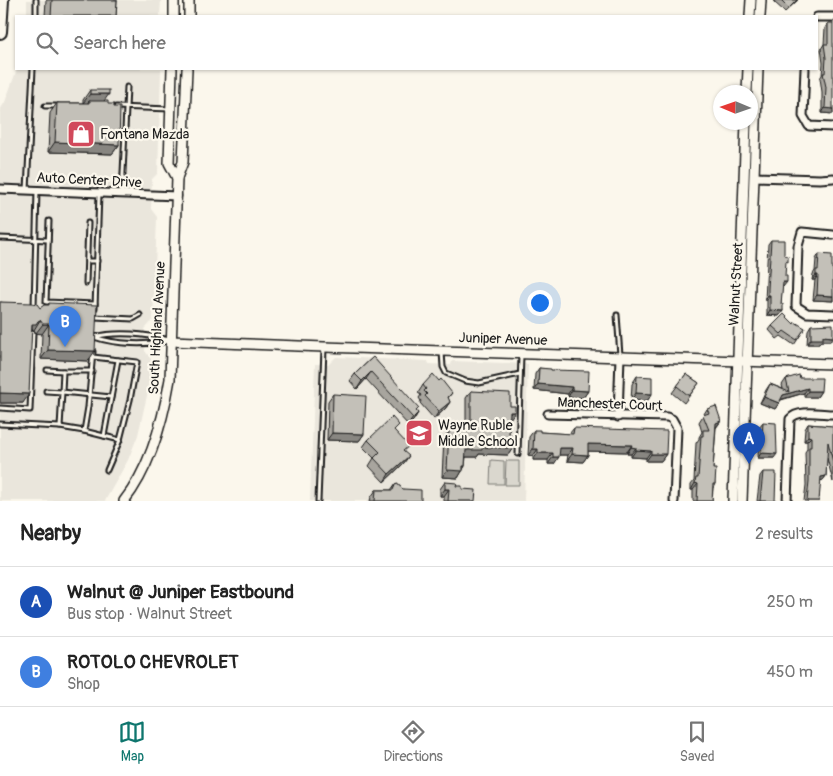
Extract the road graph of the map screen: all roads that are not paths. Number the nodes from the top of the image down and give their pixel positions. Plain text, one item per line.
1 (2, 0) edge
2 (36, 0) edge
3 (174, 0) edge
4 (189, 0) edge
5 (750, 0) edge
6 (760, 0) edge
7 (36, 15) edge
8 (174, 15) edge
9 (189, 15) edge
10 (750, 15) edge
11 (760, 15) edge
12 (818, 17) edge
13 (833, 17) edge
14 (0, 32) edge
15 (33, 70) edge
16 (172, 70) edge
17 (187, 70) edge
18 (748, 70) edge
19 (758, 70) edge
20 (805, 70) edge
21 (747, 85) edge
22 (127, 86) dead end
23 (45, 106) dead end
24 (63, 106) edge
25 (108, 107) edge
26 (126, 108) junction
27 (171, 109) junction
28 (833, 127) edge
29 (746, 130) edge
30 (754, 177) junction
31 (177, 178) junction
32 (833, 178) edge
33 (0, 189) edge
34 (27, 190) junction
35 (37, 190) junction
36 (99, 194) junction
37 (122, 194) junction
38 (176, 196) junction
39 (49, 220) dead end
40 (88, 223) dead end
41 (833, 234) edge
42 (0, 238) edge
43 (36, 239) junction
44 (48, 240) junction
45 (87, 261) junction
46 (97, 261) junction
47 (86, 283) dead end
48 (95, 304) junction
49 (34, 312) edge
50 (833, 314) edge
51 (140, 315) dead end
52 (618, 315) dead end
53 (94, 327) edge
54 (33, 333) edge
55 (94, 337) junction
56 (171, 341) junction
57 (324, 347) junction
58 (442, 351) junction
59 (521, 354) junction
60 (620, 356) junction
61 (93, 357) junction
62 (118, 360) junction
63 (742, 360) junction
64 (833, 364) edge
65 (48, 370) dead end
66 (63, 370) junction
67 (92, 371) junction
68 (520, 374) junction
69 (46, 391) dead end
70 (62, 392) junction
71 (90, 394) junction
72 (111, 397) junction
73 (0, 408) edge
74 (548, 414) dead end
75 (833, 414) edge
76 (618, 416) junction
77 (0, 424) edge
78 (60, 427) junction
79 (84, 431) junction
80 (104, 436) junction
81 (120, 440) junction
82 (518, 454) dead end
83 (107, 470) dead end
84 (124, 501) edge
85 (318, 501) edge
86 (674, 501) edge
87 (733, 501) edge
88 (742, 501) edge
89 (787, 501) edge

1 - 14 highway
2 - 7 lane
3 - 8 street
4 - 9 street
5 - 10 street
6 - 11 street
12 - 13 street
15 - 34 lane
16 - 27 street, South Highland Avenue
17 - 31 street, South Highland Avenue
18 - 21 street
19 - 30 street, Walnut Street
20 - 28 street
22 - 26 lane
23 - 24 lane
25 - 26 lane
26 - 27 lane
26 - 37 lane
27 - 31 street, South Highland Avenue
29 - 63 street, Walnut Street
30 - 32 street
30 - 63 street, Walnut Street
31 - 38 street, South Highland Avenue
33 - 34 street, Auto Center Drive
34 - 35 street, Auto Center Drive
35 - 36 street, Auto Center Drive
35 - 43 lane
36 - 37 street, Auto Center Drive
36 - 46 lane
37 - 38 street, Auto Center Drive
38 - 56 street, South Highland Avenue
39 - 44 lane
40 - 45 lane
41 - 50 street
42 - 43 lane
43 - 44 lane
43 - 49 lane
44 - 48 lane
45 - 46 lane
45 - 47 lane
46 - 48 lane
48 - 51 lane
52 - 60 lane
53 - 55 lane
54 - 73 lane
55 - 56 lane
55 - 56 lane
55 - 61 lane
56 - 57 street, Juniper Avenue
56 - 84 street, South Highland Avenue
57 - 58 street, Juniper Avenue
57 - 85 lane
58 - 59 street, Juniper Avenue
58 - 68 lane
59 - 60 street, Juniper Avenue
59 - 68 lane
60 - 63 street, Juniper Avenue
60 - 76 street
61 - 62 lane
61 - 67 lane
62 - 72 lane
62 - 81 lane
63 - 64 street, Juniper Avenue
63 - 87 street, Walnut Street
63 - 88 street, Walnut Street
65 - 66 lane
66 - 67 lane
66 - 70 lane
67 - 71 lane
68 - 82 lane
69 - 70 lane
70 - 71 lane
70 - 78 lane
71 - 72 lane
71 - 79 lane
72 - 80 lane
74 - 76 street, Manchester Court
75 - 89 street
76 - 86 street, Manchester Court
77 - 78 lane
78 - 79 lane
79 - 80 lane
80 - 81 lane
81 - 83 lane

